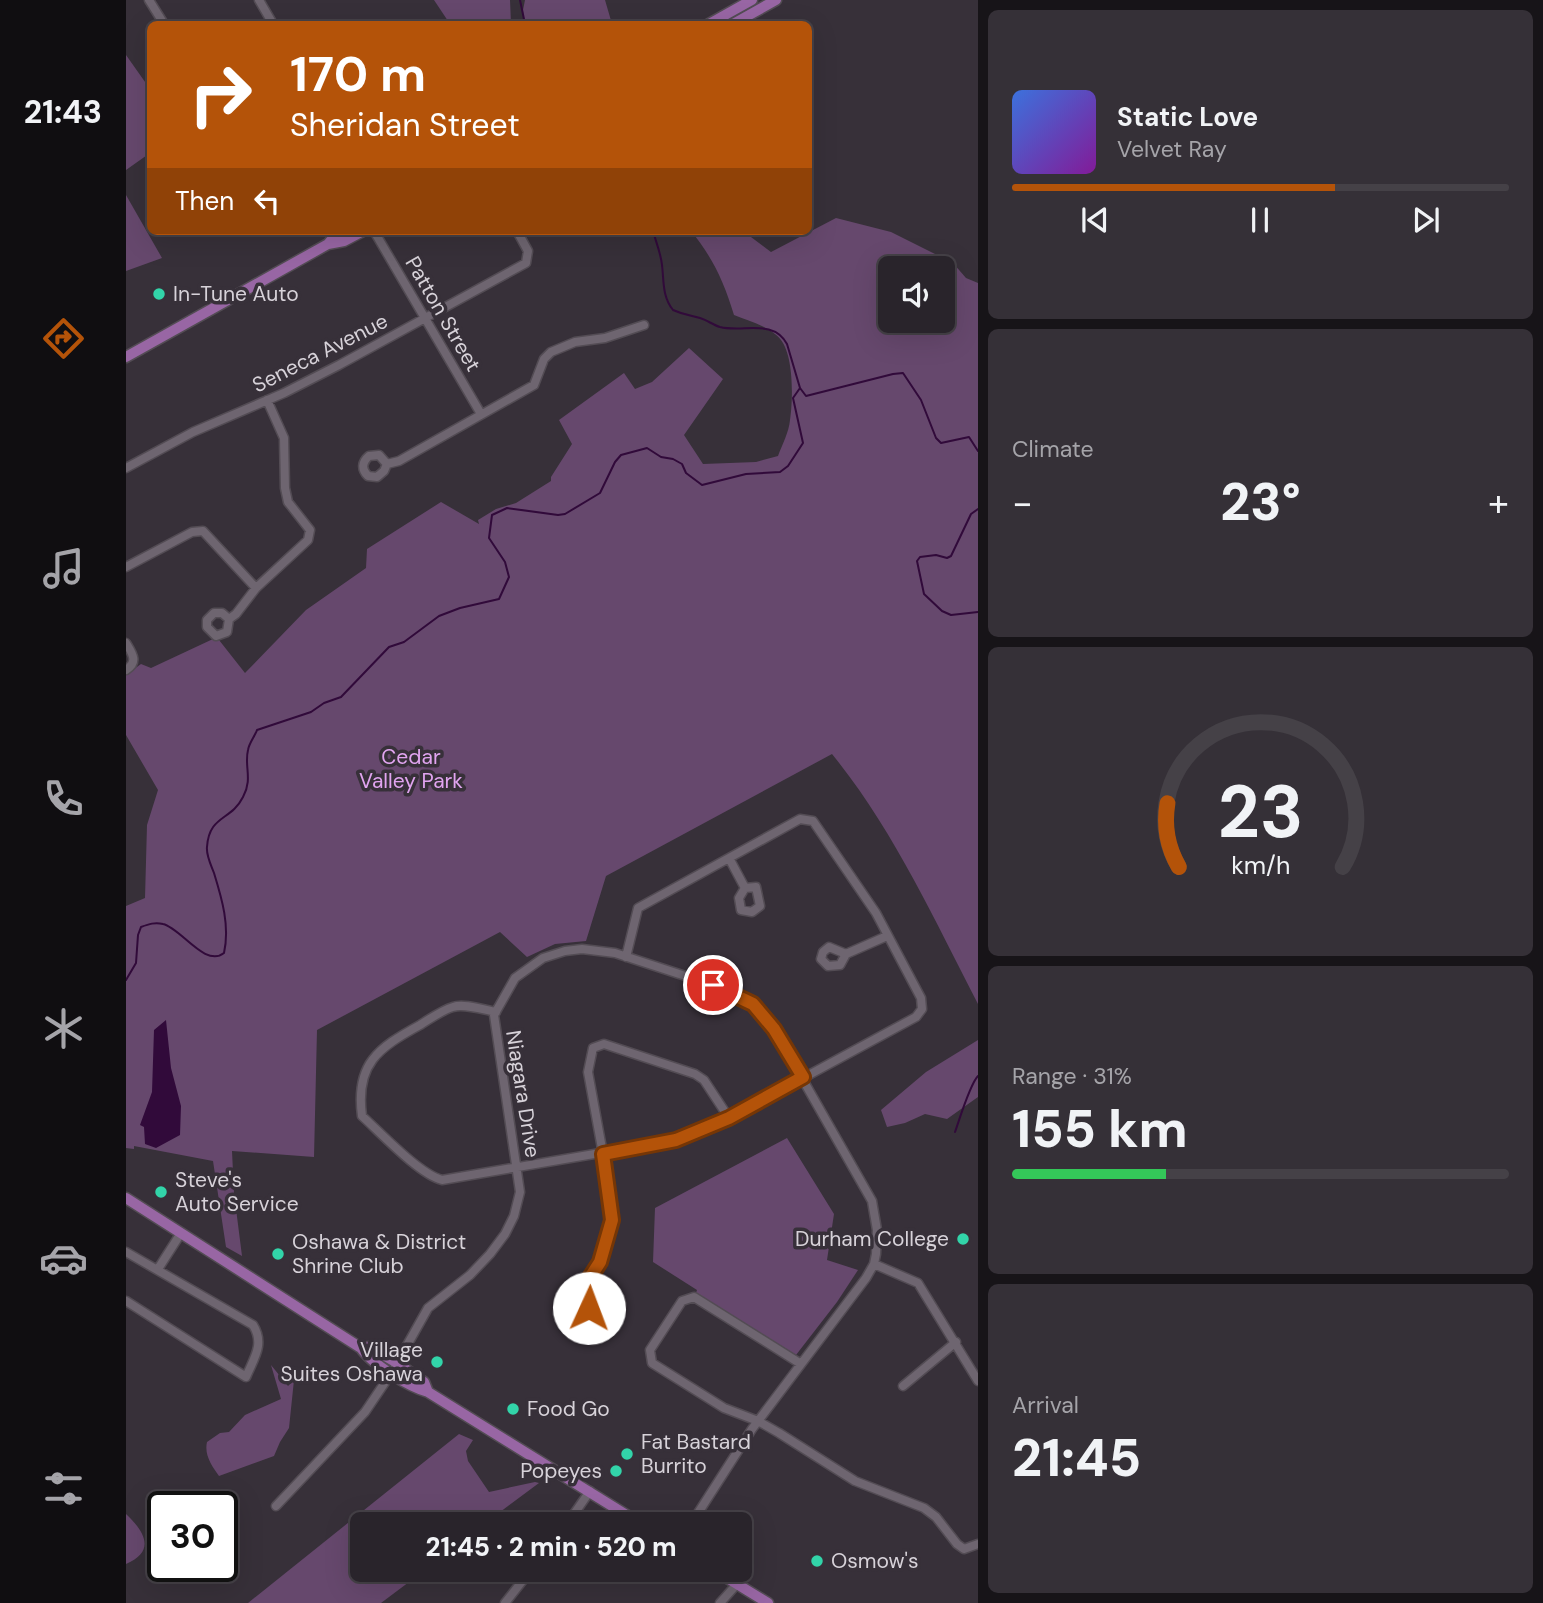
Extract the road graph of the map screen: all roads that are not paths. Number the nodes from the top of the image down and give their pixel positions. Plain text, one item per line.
1 (149, 0) edge
2 (259, 0) edge
3 (752, 0) edge
4 (776, 0) edge
5 (162, 21) edge
6 (271, 21) edge
7 (714, 21) edge
8 (738, 21) edge
9 (336, 235) edge
10 (355, 235) edge
11 (376, 235) edge
12 (519, 235) edge
13 (328, 244) junction
14 (426, 318) junction
15 (644, 325) dead end
16 (126, 357) edge
17 (267, 400) junction
18 (481, 414) junction
19 (387, 464) dead end
20 (126, 468) edge
21 (126, 567) edge
22 (256, 588) junction
23 (229, 619) dead end
24 (126, 643) edge
25 (126, 670) edge
26 (729, 858) junction
27 (745, 888) dead end
28 (887, 936) junction
29 (846, 954) dead end
30 (626, 957) junction
31 (496, 1012) junction
32 (803, 1077) junction
33 (729, 1118) junction
34 (603, 1154) junction
35 (517, 1168) junction
36 (126, 1198) edge
37 (181, 1233) junction
38 (126, 1252) edge
39 (874, 1264) junction
40 (158, 1269) junction
41 (582, 1290) dead end
42 (126, 1301) edge
43 (956, 1342) junction
44 (801, 1364) junction
45 (394, 1368) junction
46 (978, 1381) edge
47 (903, 1386) dead end
48 (758, 1421) junction
49 (590, 1491) junction
50 (276, 1506) dead end
51 (575, 1512) edge
52 (622, 1512) edge
53 (699, 1512) edge
54 (978, 1545) edge
55 (522, 1582) edge
56 (734, 1582) edge
57 (737, 1584) junction
58 (507, 1602) edge
59 (720, 1603) edge
60 (768, 1603) edge

1 - 5 street
2 - 6 street
3 - 7 main road
4 - 8 main road
9 - 13 main road
10 - 13 main road
11 - 14 street, Patton Street
12 - 14 street, Seneca Avenue
13 - 16 main road
14 - 17 street, Seneca Avenue
14 - 18 street, Patton Street
15 - 18 street
17 - 20 street, Seneca Avenue
17 - 22 street
18 - 19 street
21 - 22 street
22 - 23 street
24 - 25 street
26 - 27 street
26 - 28 street
26 - 30 street
28 - 29 street
28 - 32 street
30 - 31 street, Niagara Drive
30 - 32 street, Niagara Drive
31 - 35 street, Niagara Drive
31 - 35 street
32 - 33 street
32 - 39 street, Niagara Drive
33 - 34 street
33 - 34 street
34 - 35 street
34 - 41 street
35 - 45 street, Niagara Drive
36 - 37 main road
37 - 40 street
37 - 45 main road
38 - 40 street
39 - 43 street
39 - 44 street, Niagara Drive
40 - 42 street
43 - 46 street
43 - 47 street
44 - 48 street, Niagara Drive
44 - 48 street
45 - 49 main road
45 - 50 street, Niagara Drive
48 - 53 street, Niagara Drive
48 - 54 street
49 - 51 street
49 - 52 main road
55 - 58 street
56 - 57 main road
57 - 59 street
57 - 60 main road

